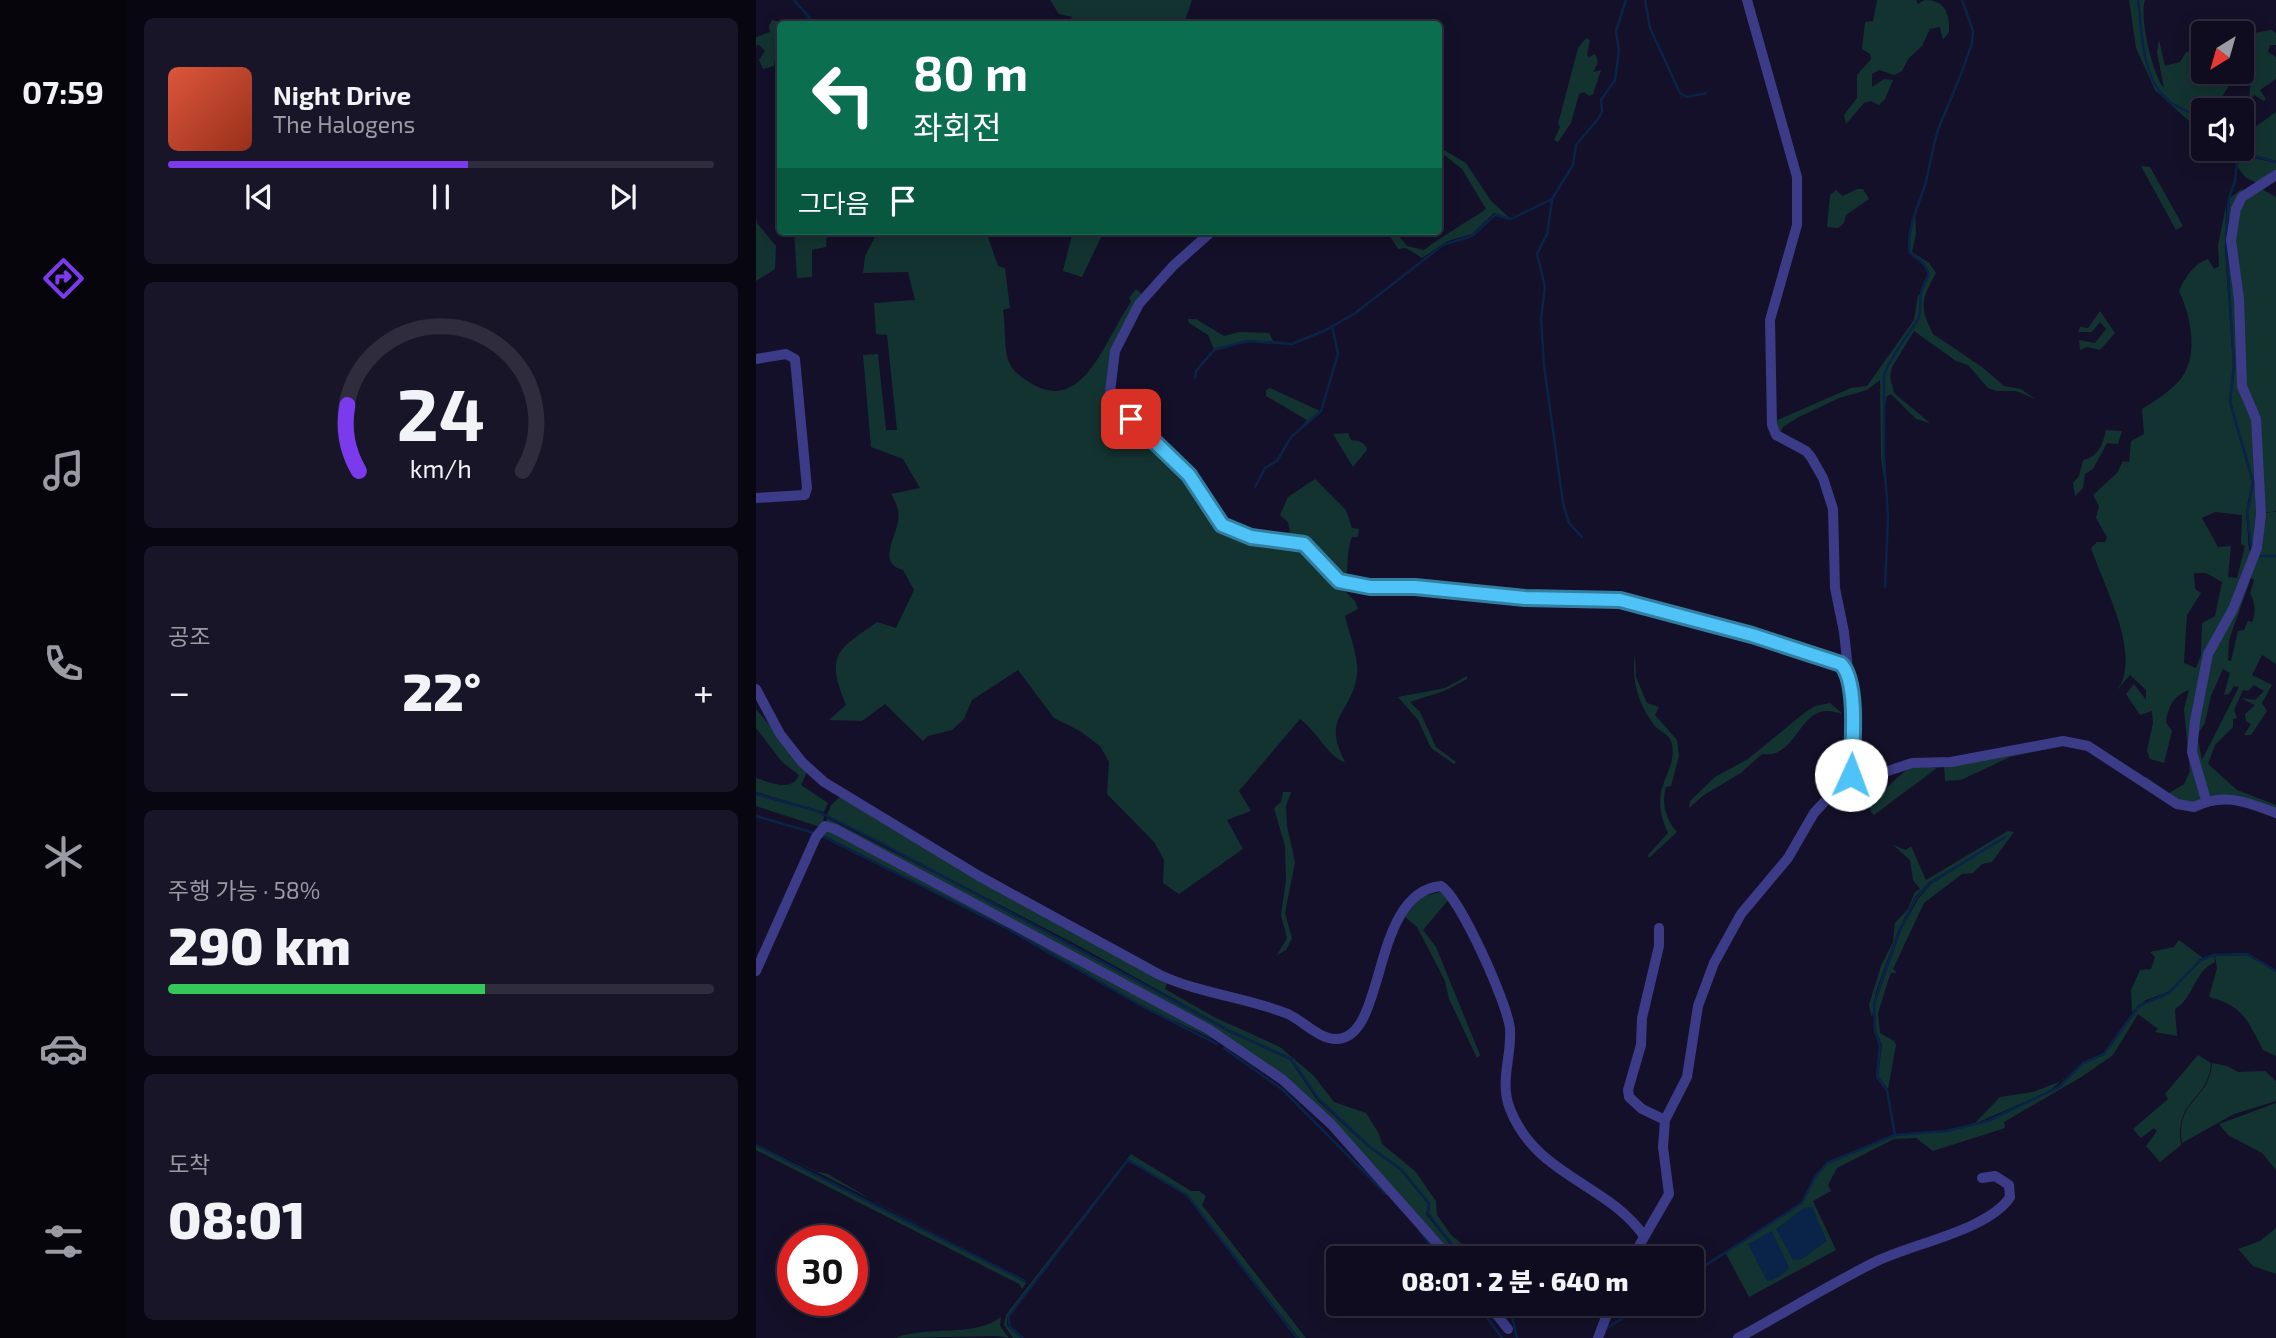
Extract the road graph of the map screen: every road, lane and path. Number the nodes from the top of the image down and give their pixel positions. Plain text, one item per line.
1 (1747, 0) edge
2 (2276, 174) edge
3 (1208, 235) edge
4 (756, 359) edge
5 (756, 498) edge
6 (1847, 671) junction
7 (756, 689) edge
8 (1849, 784) junction
9 (2206, 800) junction
10 (2276, 813) edge
11 (1659, 928) dead end
12 (756, 971) edge
13 (1665, 1120) junction
14 (1982, 1178) dead end
15 (1644, 1236) junction
16 (1439, 1246) edge
17 (1639, 1246) edge
18 (1498, 1316) edge
19 (1606, 1316) edge
20 (1508, 1329) dead end
21 (1598, 1338) edge
22 (1738, 1338) edge

1 - 6 street
2 - 9 street
3 - 6 street
4 - 5 street
6 - 8 street
7 - 15 street
8 - 9 street
8 - 13 street
9 - 10 street
11 - 13 street
12 - 16 street
13 - 15 street
14 - 22 street
15 - 17 street
18 - 20 street
19 - 21 street

